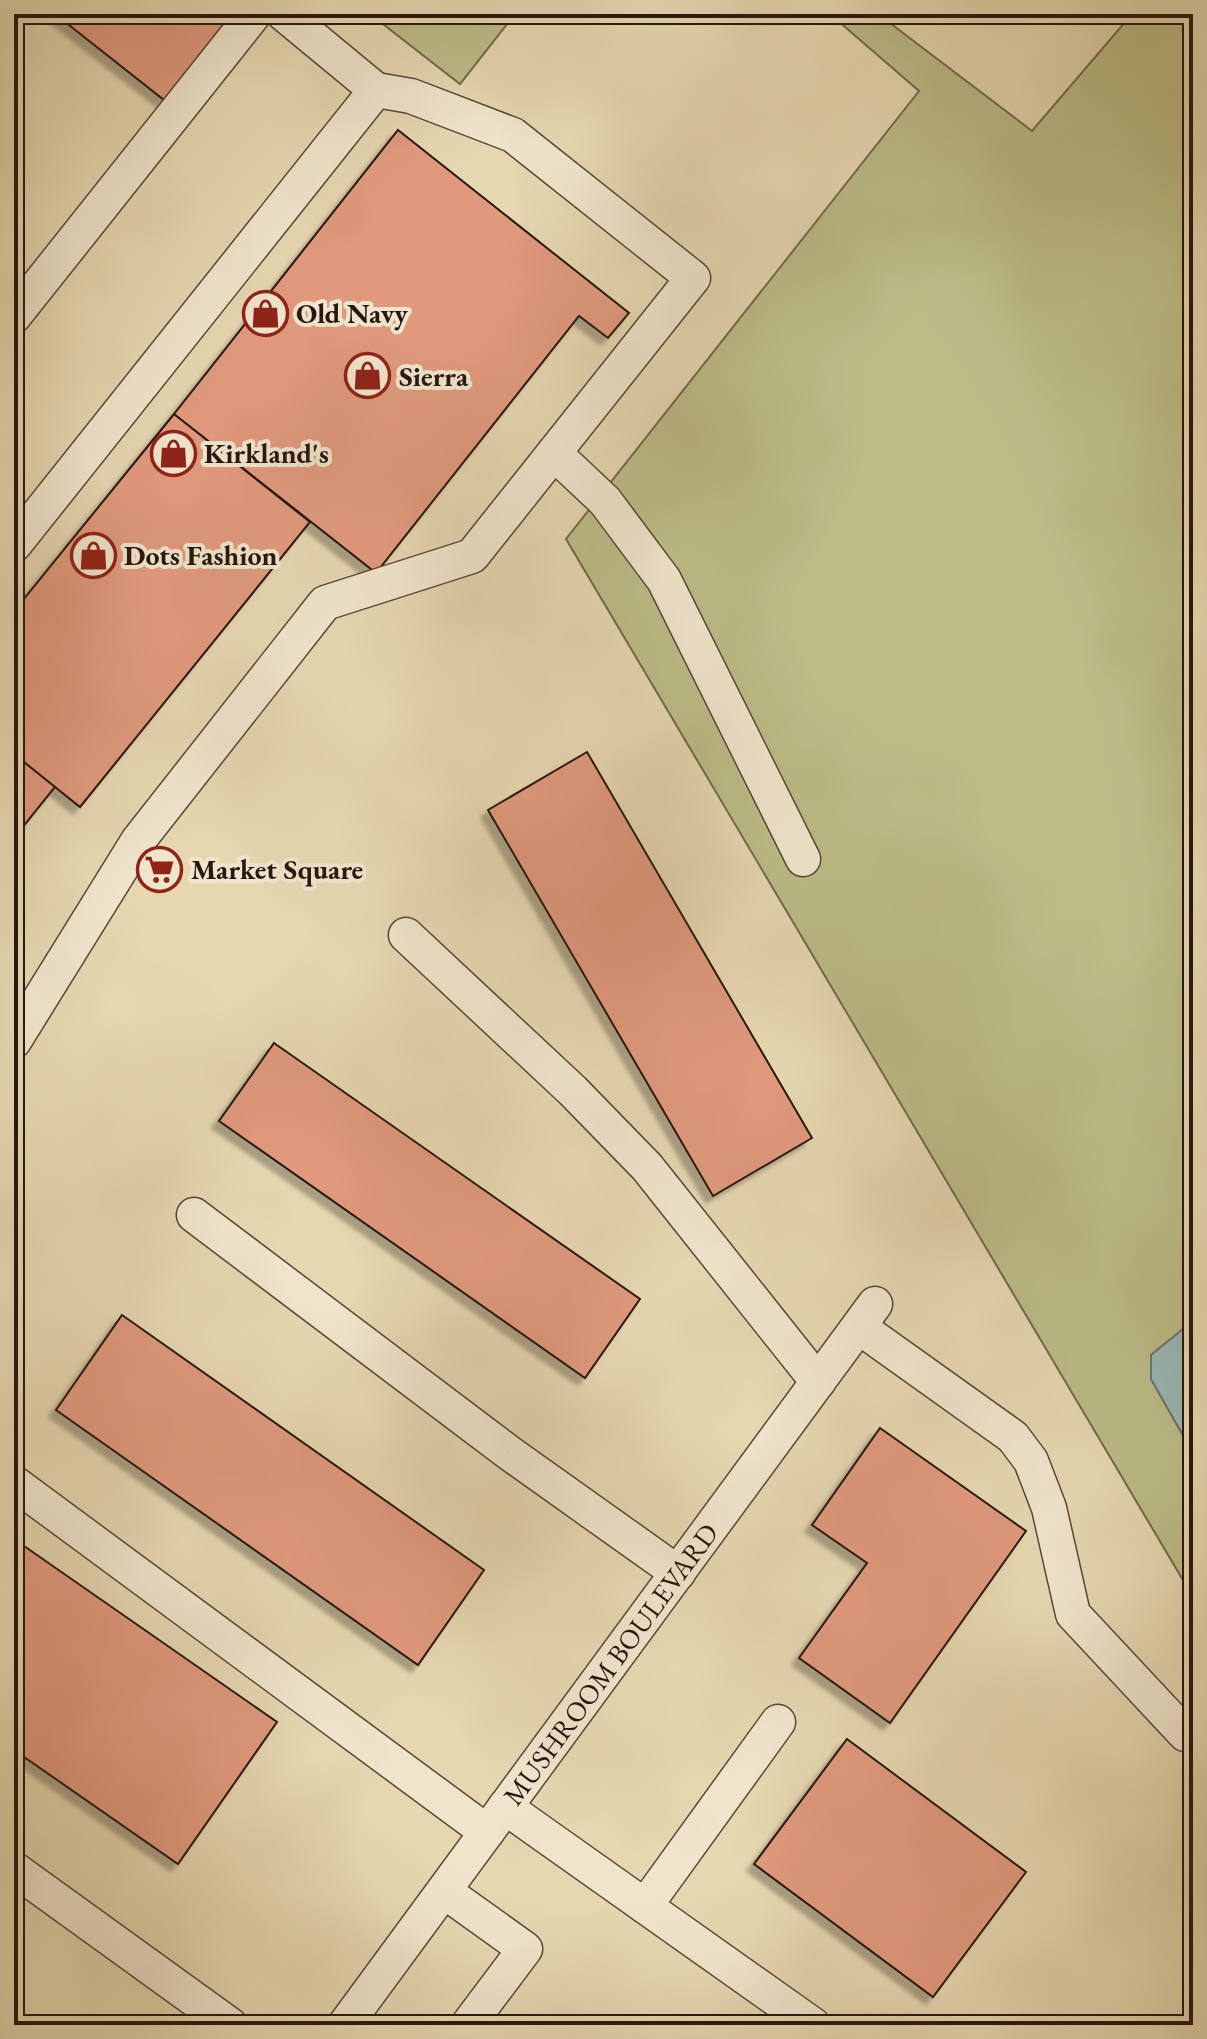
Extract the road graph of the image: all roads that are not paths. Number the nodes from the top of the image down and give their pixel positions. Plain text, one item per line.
1 (254, 14) edge
2 (284, 14) edge
3 (376, 90) junction
4 (14, 316) edge
5 (554, 453) junction
6 (14, 545) edge
7 (803, 859) dead end
8 (406, 935) dead end
9 (14, 1041) edge
10 (194, 1215) dead end
11 (818, 1382) junction
12 (14, 1483) edge
13 (678, 1573) junction
14 (778, 1722) dead end
15 (1185, 1734) dead end
16 (496, 1820) junction
17 (14, 1869) edge
18 (444, 1891) junction
19 (645, 1906) junction
20 (215, 2021) edge
21 (345, 2025) edge
22 (468, 2025) edge
23 (813, 2025) edge

1 - 4 street
2 - 3 street
3 - 5 street
3 - 6 street
5 - 7 street
5 - 9 street
8 - 11 street
10 - 13 street
11 - 13 street, MUSHROOM BOULEVARD
11 - 15 street, MUSHROOM BOULEVARD
12 - 16 street
13 - 16 street, MUSHROOM BOULEVARD
14 - 19 street
16 - 18 street, MUSHROOM BOULEVARD
16 - 19 street
17 - 20 street
18 - 21 street, MUSHROOM BOULEVARD
18 - 22 street
19 - 23 street

